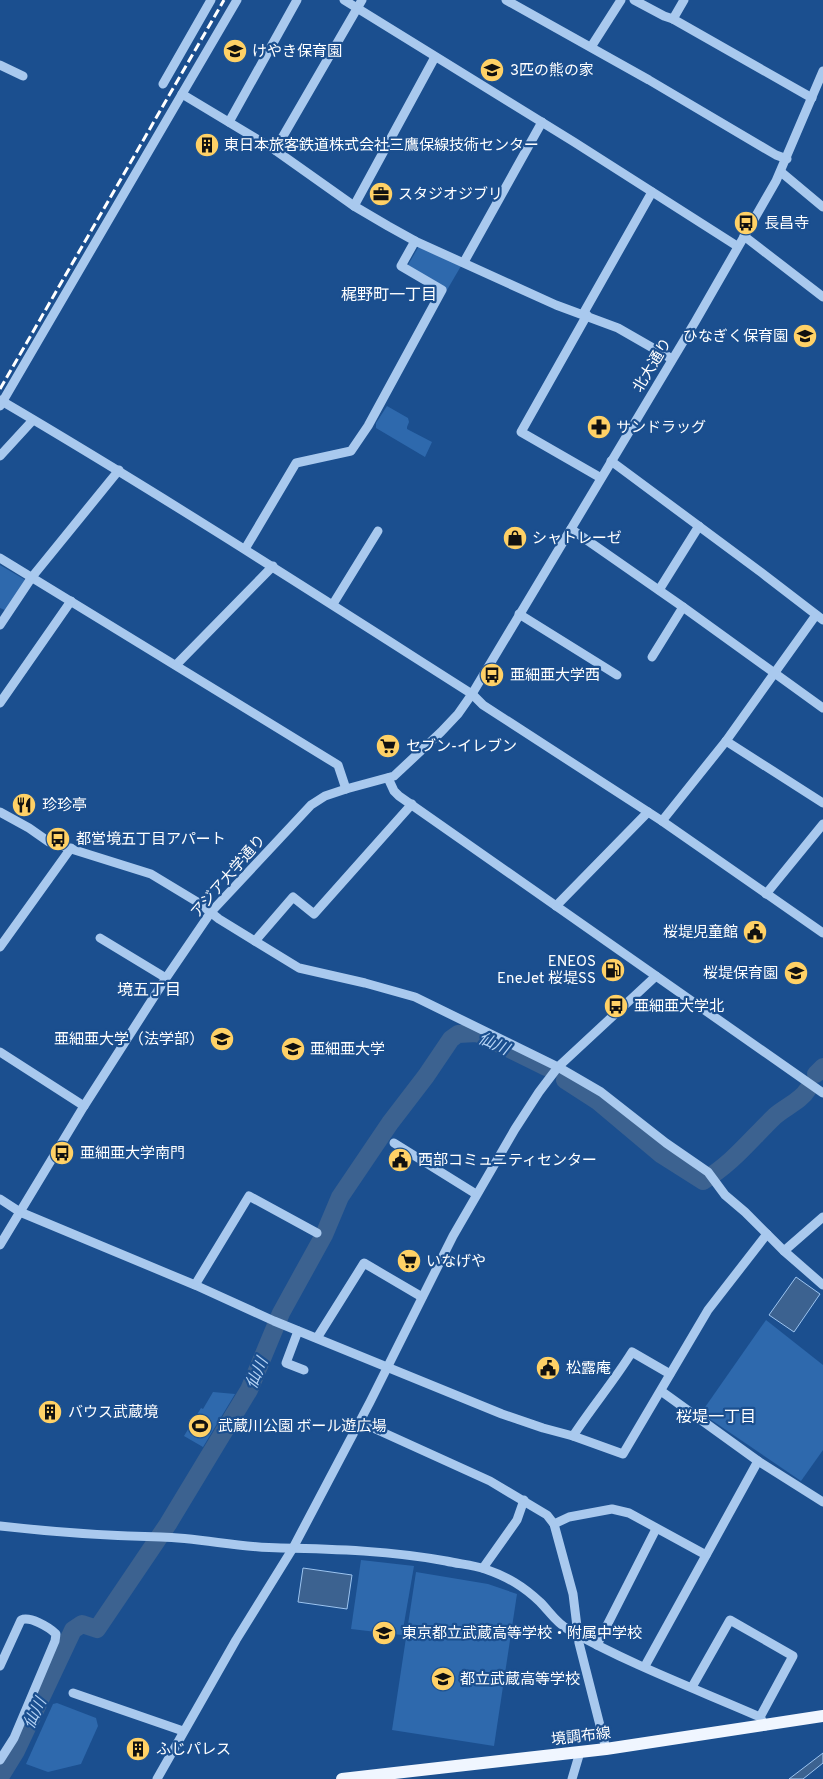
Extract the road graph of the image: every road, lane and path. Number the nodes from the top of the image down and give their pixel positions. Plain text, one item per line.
1 (211, 0) edge
2 (237, 0) edge
3 (298, 0) edge
4 (344, 0) edge
5 (506, 0) edge
6 (621, 0) edge
7 (634, 0) edge
8 (684, 0) edge
9 (359, 4) edge
10 (673, 19) junction
11 (591, 47) junction
12 (435, 57) junction
13 (0, 65) edge
14 (823, 71) edge
15 (23, 76) dead end
16 (163, 84) dead end
17 (182, 94) junction
18 (812, 98) junction
19 (229, 122) junction
20 (542, 122) junction
21 (275, 150) junction
22 (787, 159) junction
23 (781, 172) junction
24 (652, 192) junction
25 (354, 206) junction
26 (823, 207) edge
27 (744, 236) junction
28 (415, 241) junction
29 (737, 246) junction
30 (464, 262) junction
31 (823, 297) edge
32 (585, 315) junction
33 (672, 359) junction
34 (1, 403) edge
35 (33, 420) junction
36 (0, 456) edge
37 (611, 461) junction
38 (119, 470) junction
39 (601, 478) junction
40 (700, 526) junction
41 (570, 529) junction
42 (378, 531) dead end
43 (245, 549) junction
44 (0, 558) edge
45 (273, 566) junction
46 (32, 578) junction
47 (659, 590) junction
48 (71, 601) junction
49 (333, 604) junction
50 (683, 607) junction
51 (4, 612) edge
52 (519, 614) junction
53 (820, 617) edge
54 (0, 624) edge
55 (652, 657) dead end
56 (176, 665) junction
57 (775, 674) junction
58 (617, 675) dead end
59 (472, 694) junction
60 (0, 703) edge
61 (823, 708) edge
62 (726, 741) junction
63 (388, 778) junction
64 (346, 788) junction
65 (823, 803) edge
66 (412, 804) junction
67 (0, 812) edge
68 (648, 812) junction
69 (662, 821) junction
70 (823, 824) edge
71 (819, 836) edge
72 (72, 848) junction
73 (766, 894) junction
74 (556, 906) junction
75 (212, 912) junction
76 (823, 932) edge
77 (100, 938) dead end
78 (255, 941) junction
79 (0, 947) edge
80 (656, 976) junction
81 (166, 978) junction
82 (0, 1052) edge
83 (558, 1067) junction
84 (823, 1093) edge
85 (84, 1106) junction
86 (394, 1143) dead end
87 (476, 1194) junction
88 (0, 1199) edge
89 (20, 1212) junction
90 (823, 1217) edge
91 (317, 1232) dead end
92 (767, 1234) junction
93 (0, 1245) edge
94 (784, 1251) junction
95 (195, 1285) junction
96 (823, 1286) edge
97 (422, 1297) junction
98 (298, 1331) junction
99 (317, 1338) junction
100 (388, 1367) junction
101 (304, 1370) dead end
102 (670, 1374) junction
103 (661, 1391) junction
104 (360, 1422) junction
105 (573, 1436) junction
106 (758, 1461) junction
107 (524, 1500) junction
108 (823, 1502) edge
109 (554, 1524) junction
110 (0, 1526) edge
111 (656, 1528) junction
112 (293, 1548) junction
113 (706, 1555) junction
114 (483, 1568) junction
115 (579, 1639) junction
116 (597, 1645) junction
117 (0, 1666) edge
118 (645, 1666) junction
119 (692, 1687) junction
120 (72, 1693) dead end
121 (823, 1716) edge
122 (762, 1721) junction
123 (183, 1732) junction
124 (606, 1749) junction
125 (580, 1752) junction
126 (0, 1760) edge
127 (410, 1776) edge
128 (157, 1779) edge
129 (342, 1779) edge
130 (572, 1779) edge

1 - 16 street
2 - 17 street
3 - 19 street
4 - 9 street
5 - 11 street
6 - 11 street
7 - 10 street
8 - 10 street
9 - 12 street
9 - 21 street
10 - 18 street
11 - 22 street
12 - 20 street
12 - 25 street
13 - 15 street
14 - 18 street, 北大通り
17 - 19 street
17 - 34 street
18 - 22 street, 北大通り
19 - 21 street
20 - 24 street
20 - 30 street
21 - 25 street
22 - 23 street, 北大通り
23 - 26 street
23 - 27 street, 北大通り
24 - 29 street
24 - 32 street
25 - 28 street
27 - 29 street, 北大通り
27 - 31 street
28 - 30 street
28 - 43 street
29 - 33 street, 北大通り
30 - 32 street
32 - 33 street
32 - 39 street
33 - 37 street, 北大通り
34 - 35 street
35 - 36 street
35 - 38 street
37 - 39 street, 北大通り
37 - 40 street
38 - 43 street
38 - 46 street
39 - 41 street, 北大通り
40 - 47 street
40 - 53 street
41 - 47 street
41 - 52 street, 北大通り
42 - 49 street
43 - 45 street
44 - 46 street
45 - 49 street
45 - 56 street
46 - 48 street
46 - 51 street
47 - 50 street
48 - 56 street
48 - 60 street
49 - 59 street
50 - 55 street
50 - 57 street
51 - 54 street
52 - 58 street
52 - 59 street, アジア大学通り
53 - 57 street
56 - 64 street
57 - 61 street
57 - 62 street
59 - 63 street, アジア大学通り
59 - 68 street
62 - 65 street
62 - 69 street
63 - 64 street, アジア大学通り
63 - 66 street
64 - 75 street, アジア大学通り
66 - 74 street
66 - 78 street
67 - 72 street
68 - 69 street
68 - 74 street
69 - 73 street
70 - 71 street
71 - 73 street
72 - 75 street
72 - 79 street
73 - 76 street
74 - 80 street
75 - 78 street
75 - 81 street, アジア大学通り
77 - 81 street
78 - 83 street
80 - 83 street
80 - 84 street
81 - 85 street, アジア大学通り
82 - 85 street
83 - 87 street
83 - 92 street
85 - 89 street, アジア大学通り
86 - 87 street
87 - 97 street
88 - 89 street
89 - 93 street, アジア大学通り
89 - 95 street
90 - 94 street
91 - 95 street
92 - 94 street
92 - 102 street
94 - 96 street
95 - 98 street
97 - 99 street
97 - 100 street
98 - 99 street
98 - 101 street
99 - 100 street
100 - 104 street
100 - 105 street
102 - 103 street
102 - 105 street
103 - 105 street
103 - 106 street
104 - 107 street
104 - 112 street
106 - 108 street
106 - 113 street
107 - 109 street
107 - 114 street
109 - 111 street
109 - 115 street
110 - 112 street
111 - 113 street
111 - 116 street
112 - 114 street
112 - 123 street
113 - 118 street
114 - 115 street
115 - 116 street
115 - 124 street
116 - 118 street
117 - 126 street
118 - 119 street
119 - 122 street
119 - 122 street
120 - 123 street
121 - 122 main road, 境調布線
122 - 124 main road, 境調布線
123 - 128 street
124 - 125 main road, 境調布線
125 - 127 main road, 境調布線
125 - 130 street
127 - 129 main road, 境調布線

